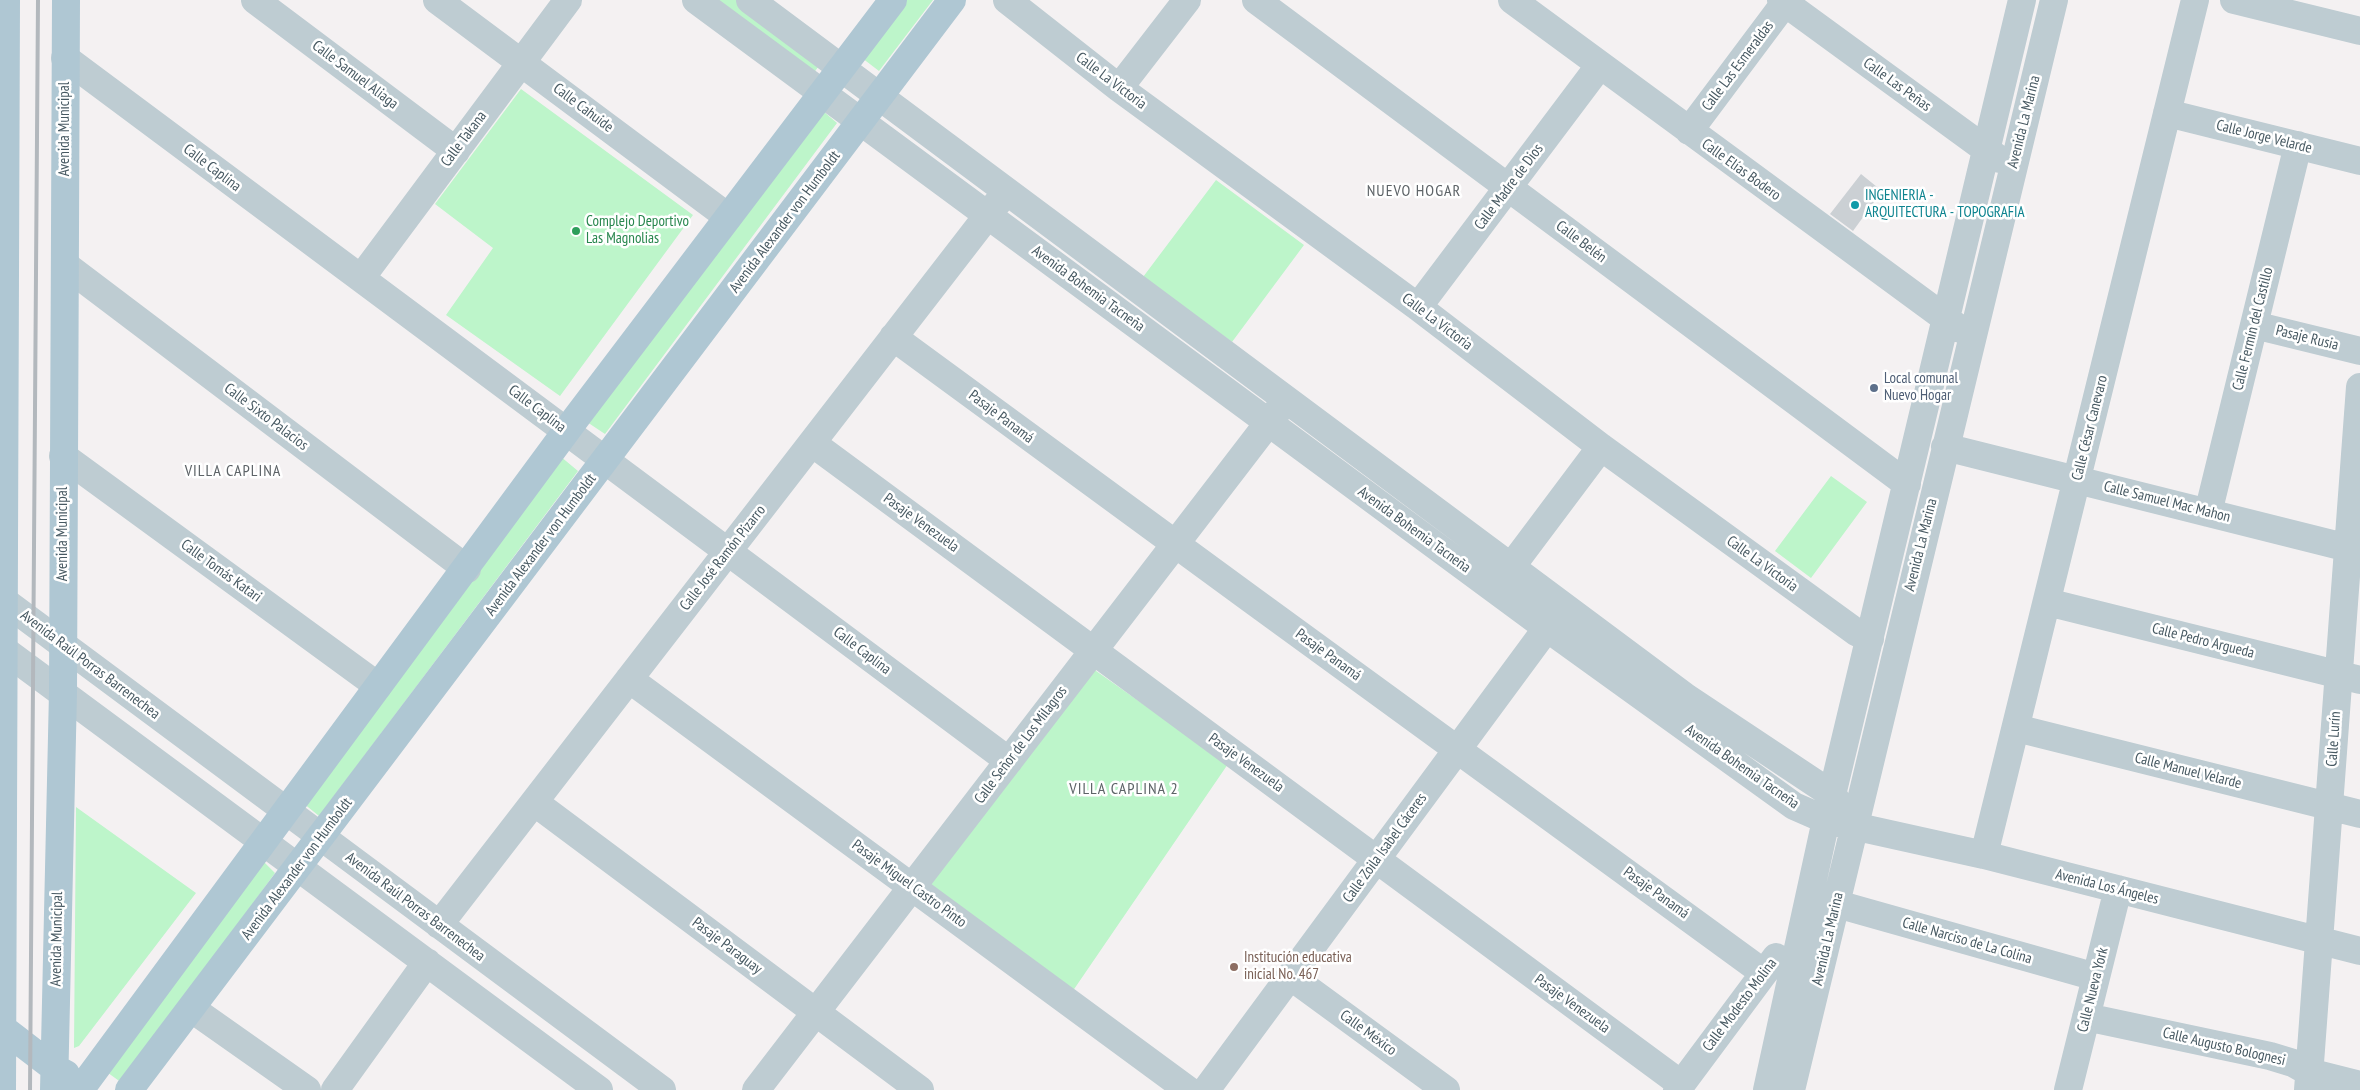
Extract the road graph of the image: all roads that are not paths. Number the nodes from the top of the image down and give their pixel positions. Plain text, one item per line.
1 (6, 0) edge
2 (66, 0) edge
3 (255, 0) edge
4 (437, 0) edge
5 (568, 0) edge
6 (696, 0) edge
7 (750, 0) edge
8 (893, 0) edge
9 (952, 0) edge
10 (1007, 0) edge
11 (1187, 0) edge
12 (1256, 0) edge
13 (1512, 0) edge
14 (2054, 0) edge
15 (2195, 0) edge
16 (2234, 0) edge
17 (1784, 1) edge
18 (2014, 4) edge
19 (2360, 31) edge
20 (2046, 34) junction
21 (66, 58) junction
22 (522, 62) junction
23 (1600, 65) junction
24 (841, 67) junction
25 (1119, 88) junction
26 (822, 93) junction
27 (880, 96) junction
28 (2167, 113) junction
29 (861, 122) junction
30 (1689, 131) junction
31 (2298, 146) junction
32 (456, 151) junction
33 (1986, 151) junction
34 (2360, 161) edge
35 (2013, 168) junction
36 (1508, 188) junction
37 (1006, 191) junction
38 (987, 215) junction
39 (728, 217) junction
40 (64, 264) junction
41 (361, 278) junction
42 (1418, 308) junction
43 (1946, 320) junction
44 (2254, 325) junction
45 (893, 337) junction
46 (1972, 338) junction
47 (2360, 351) edge
48 (2360, 387) edge
49 (1286, 400) junction
50 (1269, 423) junction
51 (2359, 427) edge
52 (567, 431) junction
53 (812, 442) junction
54 (1600, 447) junction
55 (1945, 447) junction
56 (63, 456) junction
57 (605, 460) junction
58 (2077, 480) junction
59 (1907, 484) junction
60 (2208, 512) junction
61 (1175, 545) junction
62 (2354, 549) edge
63 (728, 551) junction
64 (1511, 567) junction
65 (467, 569) junction
66 (1, 599) edge
67 (2047, 602) junction
68 (1563, 606) junction
69 (1547, 628) junction
70 (1870, 639) junction
71 (62, 644) junction
72 (1, 648) edge
73 (1094, 650) junction
74 (2350, 678) edge
75 (629, 679) junction
76 (378, 686) junction
77 (63, 692) junction
78 (2016, 728) junction
79 (1458, 748) junction
80 (1009, 761) junction
81 (534, 802) junction
82 (2329, 806) junction
83 (1830, 807) junction
84 (285, 810) junction
85 (2360, 814) edge
86 (1853, 826) junction
87 (322, 837) junction
88 (263, 840) junction
89 (1984, 855) junction
90 (1376, 859) junction
91 (299, 867) junction
92 (912, 887) junction
93 (2118, 889) junction
94 (1837, 904) junction
95 (1803, 920) junction
96 (439, 925) junction
97 (2319, 942) junction
98 (2360, 951) edge
99 (427, 962) junction
100 (1764, 972) junction
101 (1290, 976) junction
102 (2096, 977) junction
103 (192, 1009) junction
104 (816, 1012) junction
105 (2086, 1018) junction
106 (0, 1026) edge
107 (54, 1079) edge
108 (2309, 1081) edge
109 (2360, 1085) edge
110 (1679, 1087) edge
111 (89, 1088) edge
112 (2, 1090) edge
113 (129, 1090) edge
114 (307, 1090) edge
115 (335, 1090) edge
116 (599, 1090) edge
117 (662, 1090) edge
118 (756, 1090) edge
119 (920, 1090) edge
120 (1188, 1090) edge
121 (1206, 1090) edge
122 (1446, 1090) edge
123 (1767, 1090) edge
124 (1791, 1090) edge
125 (2068, 1090) edge

1 - 66 main road
2 - 21 main road, Avenida Municipal
3 - 32 street, Calle Samuel Aliaga
4 - 22 street, Calle Cahuide
5 - 22 street, Calle Takana
6 - 26 street, Avenida Bohemia Tacneña
7 - 24 street, Avenida Bohemia Tacneña
8 - 24 main road
9 - 27 main road, Avenida Alexander von Humboldt
10 - 25 street, Calle La Victoria
11 - 25 street
12 - 36 street, Calle Belén
13 - 23 street, Calle Elías Bodero
14 - 20 street, Avenida La Marina
15 - 28 street, Calle César Canevaro
16 - 19 street
17 - 30 street, Calle Las Esmeraldas
17 - 33 street, Calle Las Peñas
18 - 20 street
18 - 33 street, Avenida La Marina
20 - 35 street, Avenida La Marina
21 - 40 main road, Avenida Municipal
21 - 41 street, Calle Caplina
22 - 32 street, Calle Takana
22 - 39 street, Calle Cahuide
23 - 30 street, Calle Elías Bodero
23 - 36 street, Calle Madre de Dios
24 - 26 main road
24 - 27 street, Avenida Bohemia Tacneña
25 - 42 street, Calle La Victoria
26 - 29 street, Avenida Bohemia Tacneña
26 - 39 main road
27 - 29 main road, Avenida Alexander von Humboldt
27 - 37 street, Avenida Bohemia Tacneña
28 - 31 street, Calle Jorge Velarde
28 - 58 street, Calle César Canevaro
29 - 38 street, Avenida Bohemia Tacneña
29 - 57 main road, Avenida Alexander von Humboldt
30 - 43 street, Calle Elías Bodero
31 - 34 street, Calle Jorge Velarde
31 - 44 street, Calle Fermín del Castillo
32 - 41 street, Calle Takana
33 - 35 street, Calle Las Peñas
33 - 43 street, Avenida La Marina
35 - 46 street, Avenida La Marina
36 - 42 street, Calle Madre de Dios
36 - 59 street, Calle Belén
37 - 38 street, Calle José Ramón Pizarro
37 - 49 street, Avenida Bohemia Tacneña
38 - 45 street, Calle José Ramón Pizarro
38 - 50 street, Avenida Bohemia Tacneña
39 - 52 main road
40 - 56 main road, Avenida Municipal
40 - 65 street, Calle Sixto Palacios
41 - 52 street, Calle Caplina
42 - 54 street, Calle La Victoria
43 - 46 street, Calle Elías Bodero
43 - 59 street, Avenida La Marina
44 - 47 street, Pasaje Rusia
44 - 60 street, Calle Fermín del Castillo
45 - 53 street, Calle José Ramón Pizarro
45 - 61 street, Pasaje Panamá
46 - 55 street, Avenida La Marina
48 - 51 street, Calle Lurín
49 - 50 street, Calle Señor de Los Milagros
49 - 64 street, Avenida Bohemia Tacneña
50 - 61 street, Calle Señor de Los Milagros
50 - 69 street, Avenida Bohemia Tacneña
51 - 62 street, Calle Lurín
52 - 57 street, Calle Caplina
52 - 65 main road
53 - 63 street, Calle José Ramón Pizarro
53 - 73 street, Pasaje Venezuela
54 - 64 street
54 - 70 street, Calle La Victoria
55 - 58 street, Calle Samuel Mac Mahon
55 - 86 street, Avenida La Marina
56 - 71 main road, Avenida Municipal
56 - 76 street, Calle Tomás Katari
57 - 63 street, Calle Caplina
57 - 87 main road, Avenida Alexander von Humboldt
58 - 60 street, Calle Samuel Mac Mahon
58 - 67 street, Calle César Canevaro
59 - 70 street, Avenida La Marina
60 - 62 street, Calle Samuel Mac Mahon
61 - 73 street, Calle Señor de Los Milagros
61 - 79 street, Pasaje Panamá
62 - 74 street, Calle Lurín
63 - 75 street, Calle José Ramón Pizarro
63 - 80 street, Calle Caplina
64 - 68 street, Avenida Bohemia Tacneña
65 - 76 main road
66 - 71 street, Avenida Raúl Porras Barrenechea
66 - 72 main road
67 - 74 street, Calle Pedro Argueda
67 - 78 street, Calle César Canevaro
68 - 69 street, Calle Zoila Isabel Cáceres
68 - 83 street, Avenida Bohemia Tacneña
69 - 79 street, Calle Zoila Isabel Cáceres
69 - 83 street, Avenida Bohemia Tacneña
70 - 83 street, Avenida La Marina
71 - 77 main road, Avenida Municipal
71 - 84 street, Avenida Raúl Porras Barrenechea
72 - 77 street
72 - 106 main road
73 - 80 street, Calle Señor de Los Milagros
73 - 90 street, Pasaje Venezuela
74 - 82 street, Calle Lurín
75 - 81 street, Calle José Ramón Pizarro
75 - 92 street, Pasaje Miguel Castro Pinto
76 - 84 main road
77 - 88 street
77 - 107 main road, Avenida Municipal
78 - 82 street, Calle Manuel Velarde
78 - 89 street, Calle César Canevaro
79 - 90 street, Calle Zoila Isabel Cáceres
79 - 100 street, Pasaje Panamá
80 - 92 street, Calle Señor de Los Milagros
81 - 96 street, Calle José Ramón Pizarro
81 - 104 street, Pasaje Paraguay
82 - 85 street, Calle Manuel Velarde
82 - 97 street, Calle Lurín
83 - 86 street, Avenida Bohemia Tacneña
83 - 95 street, Avenida La Marina
84 - 87 street, Avenida Raúl Porras Barrenechea
84 - 88 main road
86 - 89 street, Avenida Los Ángeles
86 - 94 street, Avenida La Marina
87 - 91 main road, Avenida Alexander von Humboldt
87 - 96 street, Avenida Raúl Porras Barrenechea
88 - 91 street
88 - 111 main road
89 - 93 street, Avenida Los Ángeles
90 - 101 street, Calle Zoila Isabel Cáceres
90 - 110 street, Pasaje Venezuela
91 - 99 street
91 - 103 main road, Avenida Alexander von Humboldt
92 - 104 street, Calle Señor de Los Milagros
92 - 120 street, Pasaje Miguel Castro Pinto
93 - 97 street, Avenida Los Ángeles
93 - 102 street, Calle Nueva York
94 - 102 street, Calle Narciso de La Colina
94 - 124 street, Avenida La Marina
95 - 100 street, Calle Modesto Molina
95 - 123 street, Avenida La Marina
96 - 117 street, Avenida Raúl Porras Barrenechea
97 - 98 street, Avenida Los Ángeles
97 - 108 street, Calle Lurín
99 - 115 street
99 - 116 street
100 - 110 street, Calle Modesto Molina
101 - 121 street, Calle Zoila Isabel Cáceres
101 - 122 street, Calle México
102 - 105 street, Calle Nueva York
103 - 113 main road, Avenida Alexander von Humboldt
103 - 114 street
104 - 118 street, Calle Señor de Los Milagros
104 - 119 street, Pasaje Paraguay
105 - 108 street, Calle Augusto Bolognesi
105 - 125 street, Calle Nueva York
106 - 107 main road
106 - 112 main road
107 - 111 main road
108 - 109 street, Calle Augusto Bolognesi

